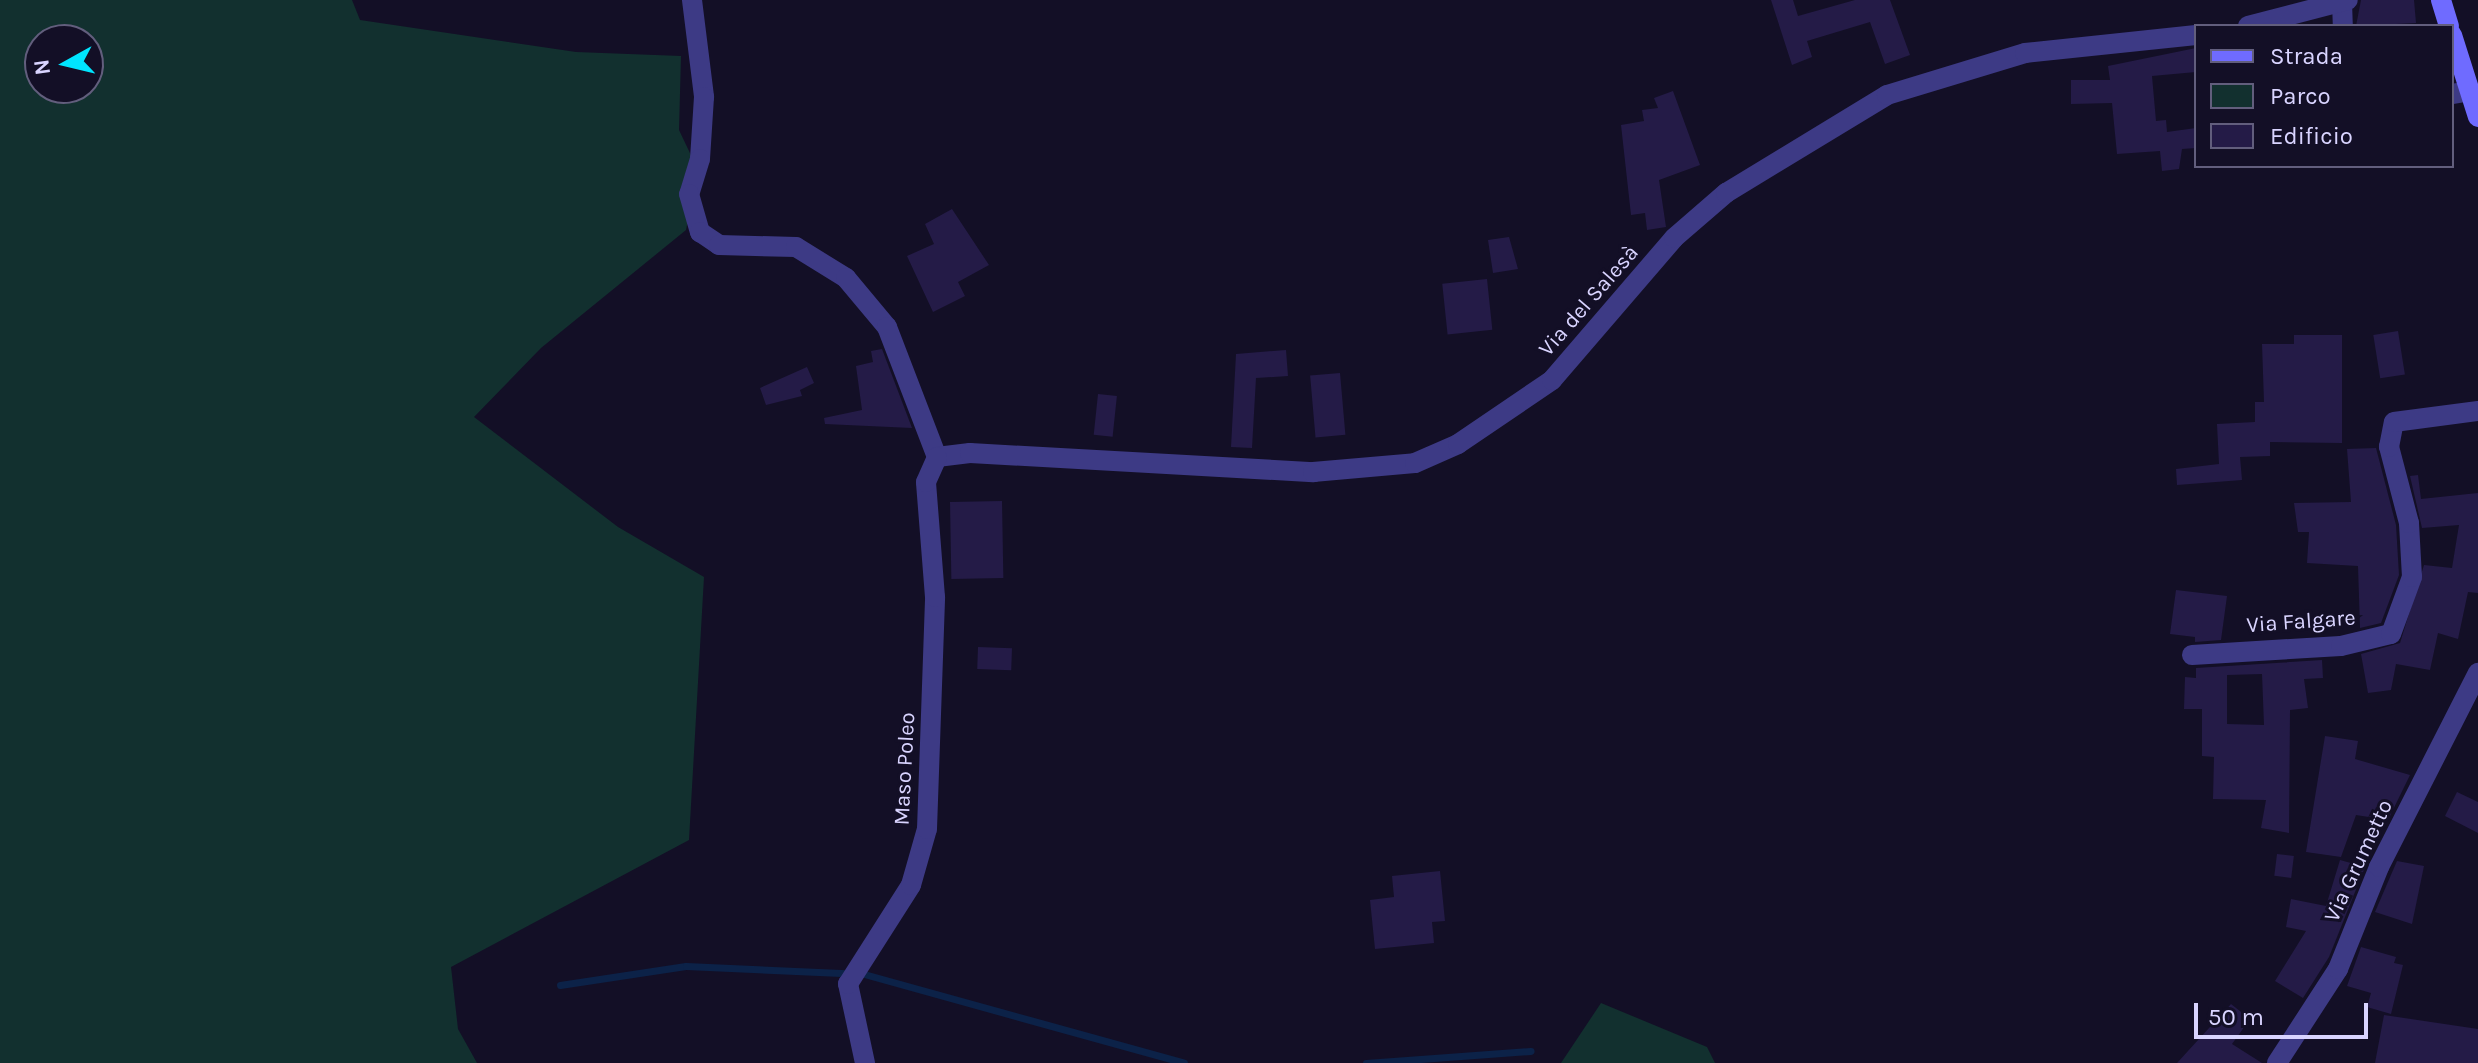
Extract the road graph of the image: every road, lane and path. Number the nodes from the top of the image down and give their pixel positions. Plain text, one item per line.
1 (692, 0) edge
2 (2441, 0) edge
3 (2345, 1) edge
4 (2256, 24) edge
5 (2343, 24) edge
6 (2448, 24) edge
7 (2194, 35) edge
8 (2454, 48) edge
9 (2461, 92) edge
10 (2478, 117) edge
11 (2478, 411) edge
12 (937, 457) junction
13 (2192, 655) dead end
14 (2478, 673) edge
15 (865, 1063) edge
16 (2277, 1063) edge

1 - 12 street
2 - 6 street
3 - 4 street
3 - 5 street
7 - 12 street, Via del Salesà
8 - 9 street
9 - 10 street
11 - 13 street, Via Falgare
12 - 15 street, Maso Poleo
14 - 16 street, Via Grumetto

